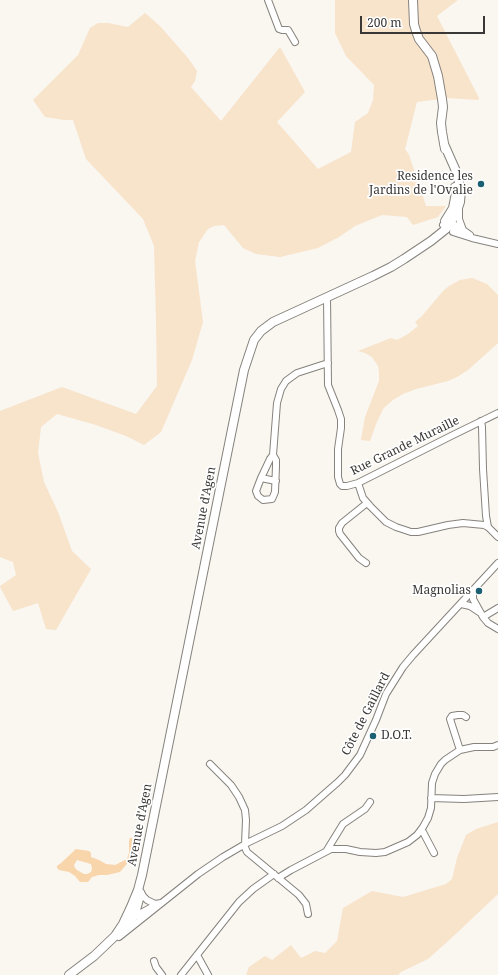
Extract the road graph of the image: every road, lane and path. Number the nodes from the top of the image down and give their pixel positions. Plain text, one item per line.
1 (268, 0) edge
2 (413, 0) edge
3 (295, 42) dead end
4 (444, 144) junction
5 (460, 202) junction
6 (447, 225) junction
7 (463, 230) junction
8 (487, 241) junction
9 (498, 244) edge
10 (327, 297) junction
11 (328, 363) junction
12 (498, 413) edge
13 (481, 421) junction
14 (469, 427) junction
15 (482, 437) junction
16 (273, 455) junction
17 (261, 478) junction
18 (276, 482) junction
19 (358, 483) junction
20 (367, 503) junction
21 (486, 516) junction
22 (463, 522) junction
23 (488, 527) junction
24 (498, 537) edge
25 (366, 563) dead end
26 (498, 564) edge
27 (473, 590) junction
28 (461, 604) junction
29 (498, 608) edge
30 (482, 615) junction
31 (498, 629) edge
32 (466, 717) dead end
33 (498, 745) edge
34 (460, 750) junction
35 (210, 764) dead end
36 (498, 797) edge
37 (431, 798) junction
38 (370, 802) dead end
39 (421, 830) junction
40 (244, 844) junction
41 (328, 850) junction
42 (434, 853) dead end
43 (142, 875) junction
44 (276, 876) junction
45 (141, 892) junction
46 (161, 903) junction
47 (134, 913) junction
48 (308, 914) dead end
49 (143, 918) junction
50 (119, 937) junction
51 (197, 955) junction
52 (94, 956) junction
53 (154, 961) dead end
54 (69, 975) edge
55 (162, 975) edge
56 (181, 975) edge
57 (208, 975) edge

1 - 3 street
2 - 4 main road
4 - 5 main road
4 - 6 main road
5 - 6 main road
5 - 7 street
6 - 7 street
6 - 8 street
6 - 10 main road, Avenue d'Agen
7 - 8 street
8 - 9 street
10 - 11 street, Rue Grande Muraille
10 - 43 main road, Avenue d'Agen
11 - 16 street
11 - 19 street, Rue Grande Muraille
12 - 13 street, Rue Grande Muraille
13 - 14 street, Rue Grande Muraille
13 - 15 street
14 - 15 street
14 - 19 street, Rue Grande Muraille
15 - 21 street
16 - 17 street
16 - 18 street
17 - 18 street
17 - 18 street
19 - 20 street
20 - 22 street
20 - 25 street
21 - 22 street
21 - 23 street
22 - 23 street
23 - 24 street
26 - 27 street, Côte de Gaillard
27 - 28 street, Côte de Gaillard
27 - 30 street
28 - 30 street
28 - 40 street, Côte de Gaillard
29 - 30 street
30 - 31 street
32 - 34 street
33 - 34 street
34 - 37 street
35 - 40 street
36 - 37 street
37 - 39 street
38 - 41 street
39 - 41 street
39 - 42 street
40 - 44 street
40 - 46 street, Côte de Gaillard
41 - 44 street
43 - 45 main road
43 - 47 main road
44 - 48 street
44 - 51 street
45 - 46 street
45 - 47 main road
46 - 47 street
46 - 49 street, Côte de Gaillard
47 - 49 street
47 - 50 main road
47 - 52 main road
49 - 50 street, Côte de Gaillard
50 - 52 main road
51 - 56 street
51 - 57 street
52 - 54 main road
53 - 55 street

